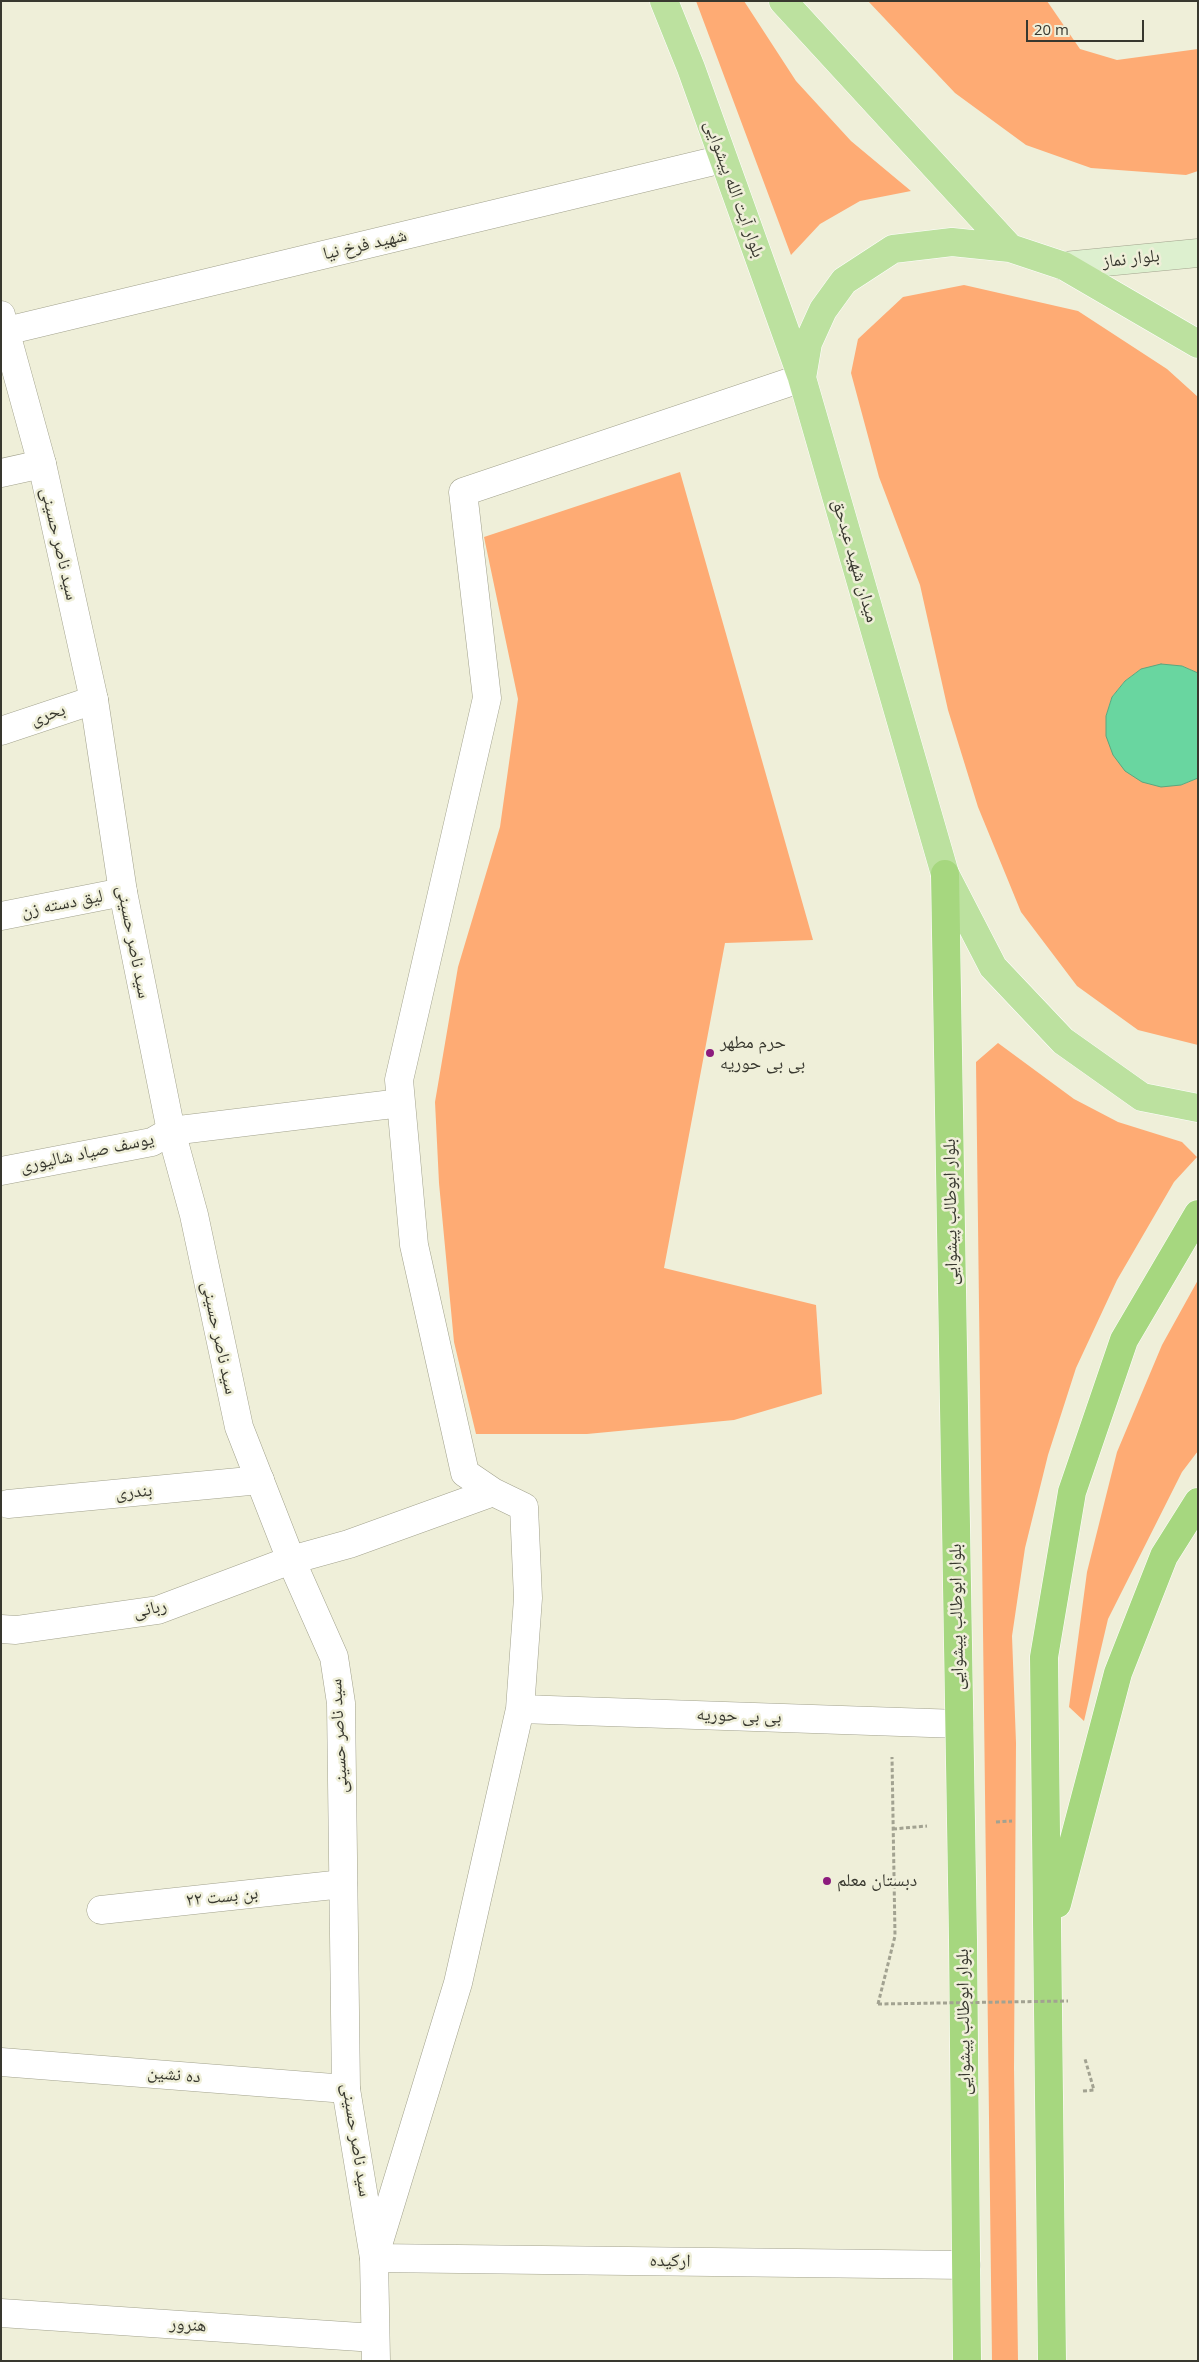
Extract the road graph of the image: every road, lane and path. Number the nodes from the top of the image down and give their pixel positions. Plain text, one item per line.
1 (664, 1) edge
2 (783, 1) edge
3 (723, 159) junction
4 (1010, 248) junction
5 (1198, 253) edge
6 (1064, 266) junction
7 (4, 323) edge
8 (1198, 344) edge
9 (802, 378) junction
10 (42, 464) junction
11 (1, 473) edge
12 (94, 700) junction
13 (1, 731) edge
14 (945, 874) junction
15 (122, 892) junction
16 (1, 916) edge
17 (401, 1103) junction
18 (1198, 1108) edge
19 (171, 1131) junction
20 (1, 1171) edge
21 (1198, 1214) edge
22 (260, 1480) junction
23 (493, 1492) junction
24 (1198, 1502) edge
25 (8, 1504) dead end
26 (291, 1560) junction
27 (1, 1629) edge
28 (520, 1709) junction
29 (891, 1721) junction
30 (959, 1724) junction
31 (342, 1884) junction
32 (101, 1910) dead end
33 (1049, 1937) junction
34 (1068, 2001) dead end
35 (1, 2062) edge
36 (346, 2089) junction
37 (374, 2258) junction
38 (966, 2265) junction
39 (1, 2313) edge
40 (376, 2349) edge
41 (967, 2361) edge
42 (1052, 2361) edge

1 - 3 main road, بلوار آیت الله پیشوایی
2 - 4 main road
3 - 7 street, شهید فرخ نیا
3 - 9 main road, بلوار آیت الله پیشوایی
4 - 6 main road, میدان شهید عبدحق
4 - 9 main road, میدان شهید عبدحق
5 - 6 main road, بلوار نماز
6 - 8 main road, میدان شهید عبدحق
7 - 10 street, سید ناصر حسینی
9 - 14 main road, میدان شهید عبدحق
9 - 17 street
10 - 11 street
10 - 12 street, سید ناصر حسینی
12 - 13 street, بحری
12 - 15 street, سید ناصر حسینی
14 - 18 main road, میدان شهید عبدحق
14 - 30 highway, بلوار ابوطالب پیشوایی
15 - 16 street, لیق دسته زن
15 - 19 street, سید ناصر حسینی
17 - 19 street
17 - 23 street
19 - 20 street, یوسف صیاد شالیوری
19 - 22 street, سید ناصر حسینی
21 - 33 highway
22 - 25 street, بندری
22 - 26 street, سید ناصر حسینی
23 - 26 street, ربانی
23 - 28 street
24 - 33 highway
26 - 27 street, ربانی
26 - 31 street, سید ناصر حسینی
28 - 29 street, بی بی حوریه
28 - 37 street
29 - 30 street, بی بی حوریه
29 - 34 path, bridge
30 - 38 highway, بلوار ابوطالب پیشوایی
31 - 32 street, بن بست ۲۲
31 - 36 street, سید ناصر حسینی
33 - 42 highway
35 - 36 street, ده نشین
36 - 37 street, سید ناصر حسینی
37 - 38 street, ارکیده
37 - 40 street, سید ناصر حسینی
38 - 41 highway, بلوار ابوطالب پیشوایی
39 - 40 street, هنرور

